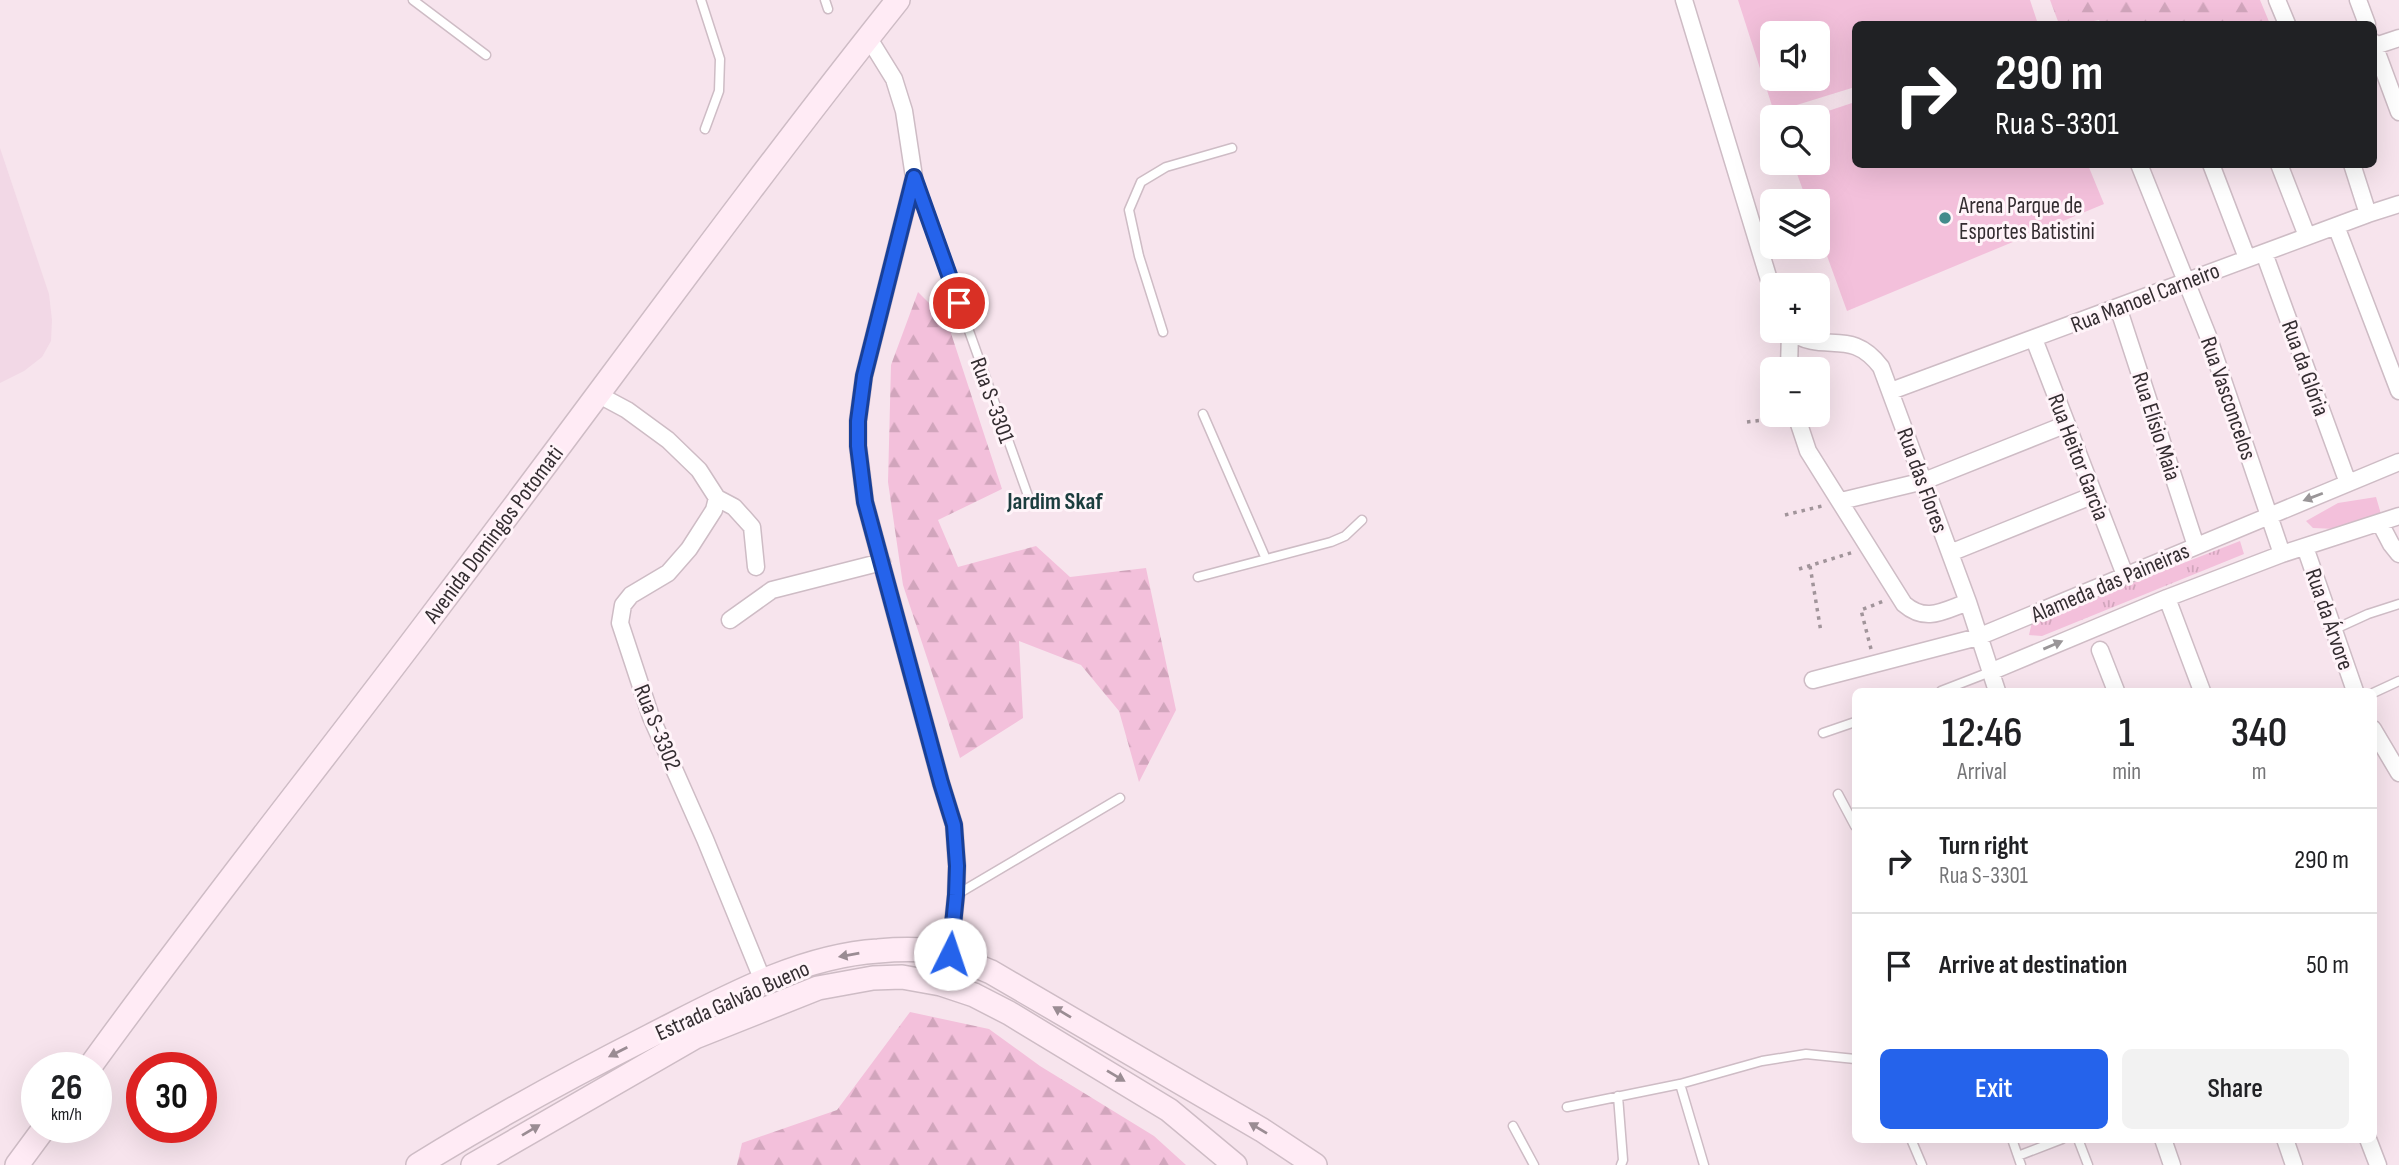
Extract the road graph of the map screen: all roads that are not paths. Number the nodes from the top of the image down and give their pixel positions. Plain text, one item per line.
1 (413, 0) edge
2 (701, 0) edge
3 (825, 0) edge
4 (898, 0) edge
5 (1684, 0) edge
6 (2277, 0) edge
7 (2358, 0) edge
8 (828, 9) dead end
9 (2286, 21) edge
10 (2366, 21) edge
11 (868, 37) junction
12 (2399, 38) edge
13 (2377, 43) edge
14 (2377, 52) edge
15 (486, 55) dead end
16 (2399, 113) edge
17 (705, 129) dead end
18 (1232, 148) dead end
19 (2141, 168) edge
20 (2213, 168) edge
21 (2280, 168) edge
22 (2353, 168) edge
23 (914, 177) junction
24 (2399, 204) edge
25 (2368, 214) junction
26 (2336, 226) junction
27 (2307, 236) junction
28 (2264, 253) junction
29 (2247, 258) junction
30 (1767, 273) edge
31 (2186, 282) junction
32 (2118, 307) junction
33 (1163, 332) dead end
34 (2034, 339) junction
35 (1830, 342) edge
36 (1891, 391) junction
37 (2399, 391) edge
38 (599, 395) junction
39 (1203, 414) dead end
40 (2067, 424) junction
41 (1800, 427) edge
42 (2399, 461) edge
43 (1924, 481) junction
44 (2348, 483) junction
45 (2094, 495) junction
46 (717, 498) junction
47 (1841, 501) junction
48 (1031, 504) dead end
49 (2269, 514) junction
50 (2399, 516) edge
51 (1362, 520) dead end
52 (2380, 523) junction
53 (2196, 546) junction
54 (2305, 547) junction
55 (1950, 553) junction
56 (2282, 554) junction
57 (2399, 554) edge
58 (1266, 559) junction
59 (881, 562) junction
60 (756, 567) dead end
61 (2125, 575) junction
62 (1198, 577) dead end
63 (2167, 597) junction
64 (1968, 603) junction
65 (2399, 604) edge
66 (730, 620) dead end
67 (2333, 630) junction
68 (1978, 637) junction
69 (2100, 650) dead end
70 (1990, 672) junction
71 (1813, 680) dead end
72 (2399, 681) edge
73 (1949, 688) edge
74 (1996, 688) edge
75 (2115, 688) edge
76 (2201, 688) edge
77 (2355, 688) edge
78 (2377, 691) edge
79 (1852, 723) edge
80 (1823, 733) dead end
81 (2377, 736) edge
82 (2399, 773) edge
83 (1838, 794) dead end
84 (1120, 798) dead end
85 (1852, 820) edge
86 (956, 895) junction
87 (950, 954) junction
88 (763, 981) junction
89 (100, 1052) edge
90 (1852, 1059) edge
91 (1680, 1084) junction
92 (1618, 1096) junction
93 (1566, 1107) dead end
94 (1513, 1126) dead end
95 (33, 1143) edge
96 (1913, 1143) edge
97 (2013, 1143) edge
98 (2054, 1143) edge
99 (2080, 1143) edge
100 (2164, 1143) edge
101 (2286, 1143) edge
102 (2370, 1143) edge
103 (2020, 1161) edge
104 (17, 1165) edge
105 (418, 1165) edge
106 (472, 1165) edge
107 (1235, 1165) edge
108 (1315, 1165) edge
109 (1534, 1165) edge
110 (1621, 1165) edge
111 (1704, 1165) edge
112 (1922, 1165) edge
113 (2088, 1165) edge
114 (2172, 1165) edge
115 (2294, 1165) edge
116 (2378, 1165) edge

1 - 15 lane
2 - 17 lane
3 - 8 lane
4 - 11 main road, Avenida Domingos Potomati
5 - 30 street
6 - 9 street
7 - 10 street
11 - 23 street
11 - 38 main road, Avenida Domingos Potomati
12 - 13 street
14 - 16 street
18 - 33 lane
19 - 31 street, Rua Vasconcelos
20 - 29 street
21 - 27 street
22 - 25 street
23 - 48 lane, Rua S-3301
23 - 59 street
24 - 25 street, Rua Manoel Carneiro
25 - 26 street, Rua Manoel Carneiro
26 - 27 street, Rua Manoel Carneiro
26 - 37 street
27 - 28 street, Rua Manoel Carneiro
28 - 29 street, Rua Manoel Carneiro
28 - 44 street, Rua da Glória
29 - 31 street, Rua Manoel Carneiro
31 - 32 street, Rua Manoel Carneiro
31 - 49 street, Rua Vasconcelos
32 - 34 street, Rua Manoel Carneiro
32 - 53 street, Rua Elísio Maia
34 - 36 street, Rua Manoel Carneiro
34 - 40 street, Rua Heitor Garcia
35 - 36 street, Rua das Flores
36 - 43 street, Rua das Flores
38 - 46 street
38 - 89 main road, Avenida Domingos Potomati
39 - 58 lane
40 - 43 street
40 - 45 street, Rua Heitor Garcia
41 - 47 street
42 - 44 street, Alameda das Paineiras
43 - 47 street
43 - 55 street, Rua das Flores
44 -> 49 street, Alameda das Paineiras
45 - 55 street
45 - 61 street, Rua Heitor Garcia
46 - 60 street
46 - 88 street, Rua S-3302
47 - 64 street
49 - 53 street, Alameda das Paineiras
49 - 56 street, Rua Vasconcelos
50 - 52 street, Alameda das Paineiras
51 - 58 lane
52 - 54 street, Alameda das Paineiras
52 - 57 street
53 - 61 street, Alameda das Paineiras
54 - 56 street, Alameda das Paineiras
54 - 67 street, Rua da Árvore
55 - 64 street, Rua das Flores
56 - 63 street, Alameda das Paineiras
58 - 62 lane
59 - 66 street
59 - 86 street
61 - 68 street, Alameda das Paineiras
70 -> 63 street, Alameda das Paineiras
63 - 76 street
64 - 68 street, Rua das Flores
65 - 67 lane
67 - 77 street, Rua da Árvore
68 - 70 street, Rua das Flores
68 - 71 street, Alameda das Paineiras
69 - 75 street
70 - 73 lane
70 - 74 street, Rua das Flores
72 - 78 lane
79 - 80 lane
81 - 82 street
83 - 85 lane
84 - 86 lane
86 - 87 street
87 -> 88 main road, Estrada Galvão Bueno
108 -> 87 main road, Estrada Galvão Bueno
88 -> 105 main road, Estrada Galvão Bueno
90 - 91 lane
91 - 92 lane
91 - 111 lane
92 - 93 lane
92 - 110 lane
94 - 109 lane
95 - 104 main road
96 - 112 lane
97 - 103 lane
98 - 103 lane
99 - 113 lane
100 - 114 street
101 - 115 street
102 - 116 street
106 -> 107 main road, Estrada Galvão Bueno

